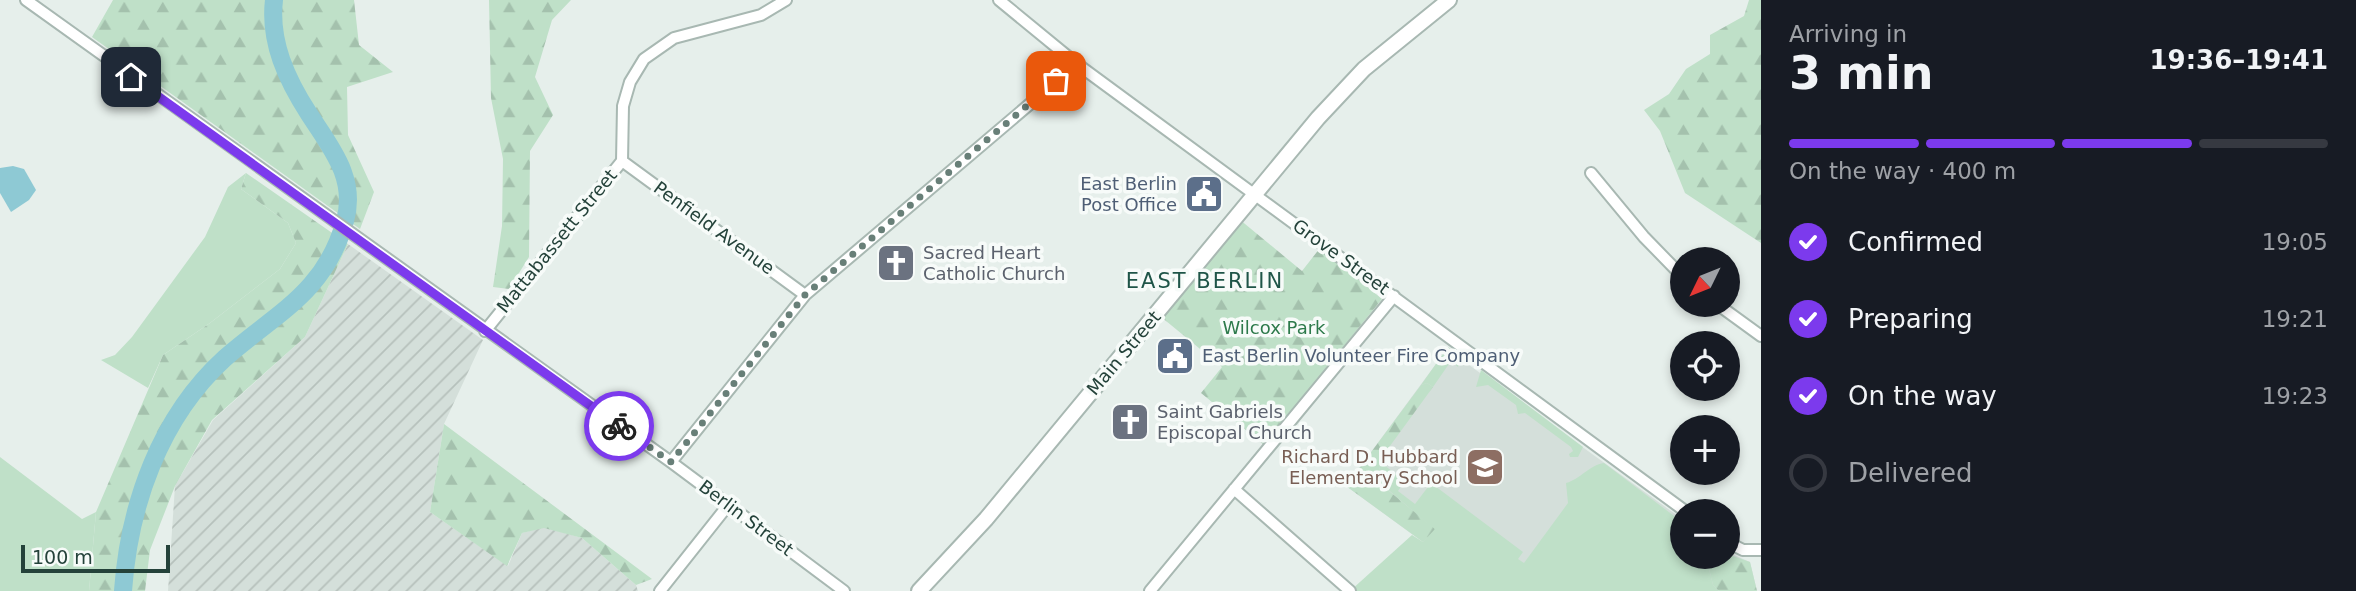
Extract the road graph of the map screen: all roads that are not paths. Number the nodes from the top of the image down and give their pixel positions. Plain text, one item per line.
1 (26, 0) edge
2 (786, 0) edge
3 (999, 0) edge
4 (1449, 0) edge
5 (1077, 64) junction
6 (622, 160) junction
7 (1591, 173) dead end
8 (1256, 195) junction
9 (1670, 264) edge
10 (805, 295) junction
11 (1394, 296) junction
12 (1735, 317) edge
13 (485, 331) junction
14 (1761, 336) edge
15 (671, 462) junction
16 (1234, 489) junction
17 (1670, 500) edge
18 (729, 505) junction
19 (1740, 548) edge
20 (1761, 550) edge
21 (660, 591) edge
22 (844, 591) edge
23 (919, 591) edge
24 (1150, 591) edge
25 (1350, 591) edge

1 - 13 street, Berlin Street
2 - 6 street, Mattabassett Street
3 - 5 street, Grove Street
4 - 8 street, Main Street
5 - 8 street, Grove Street
5 - 10 street
6 - 10 street, Penfield Avenue
6 - 13 street, Mattabassett Street
7 - 9 street
8 - 11 street, Grove Street
8 - 23 street, Main Street
10 - 15 street
11 - 16 street
11 - 17 street, Grove Street
12 - 14 street
13 - 15 street, Berlin Street
15 - 18 street, Berlin Street
16 - 24 street
16 - 25 street
18 - 21 street
18 - 22 street, Berlin Street
19 - 20 street

